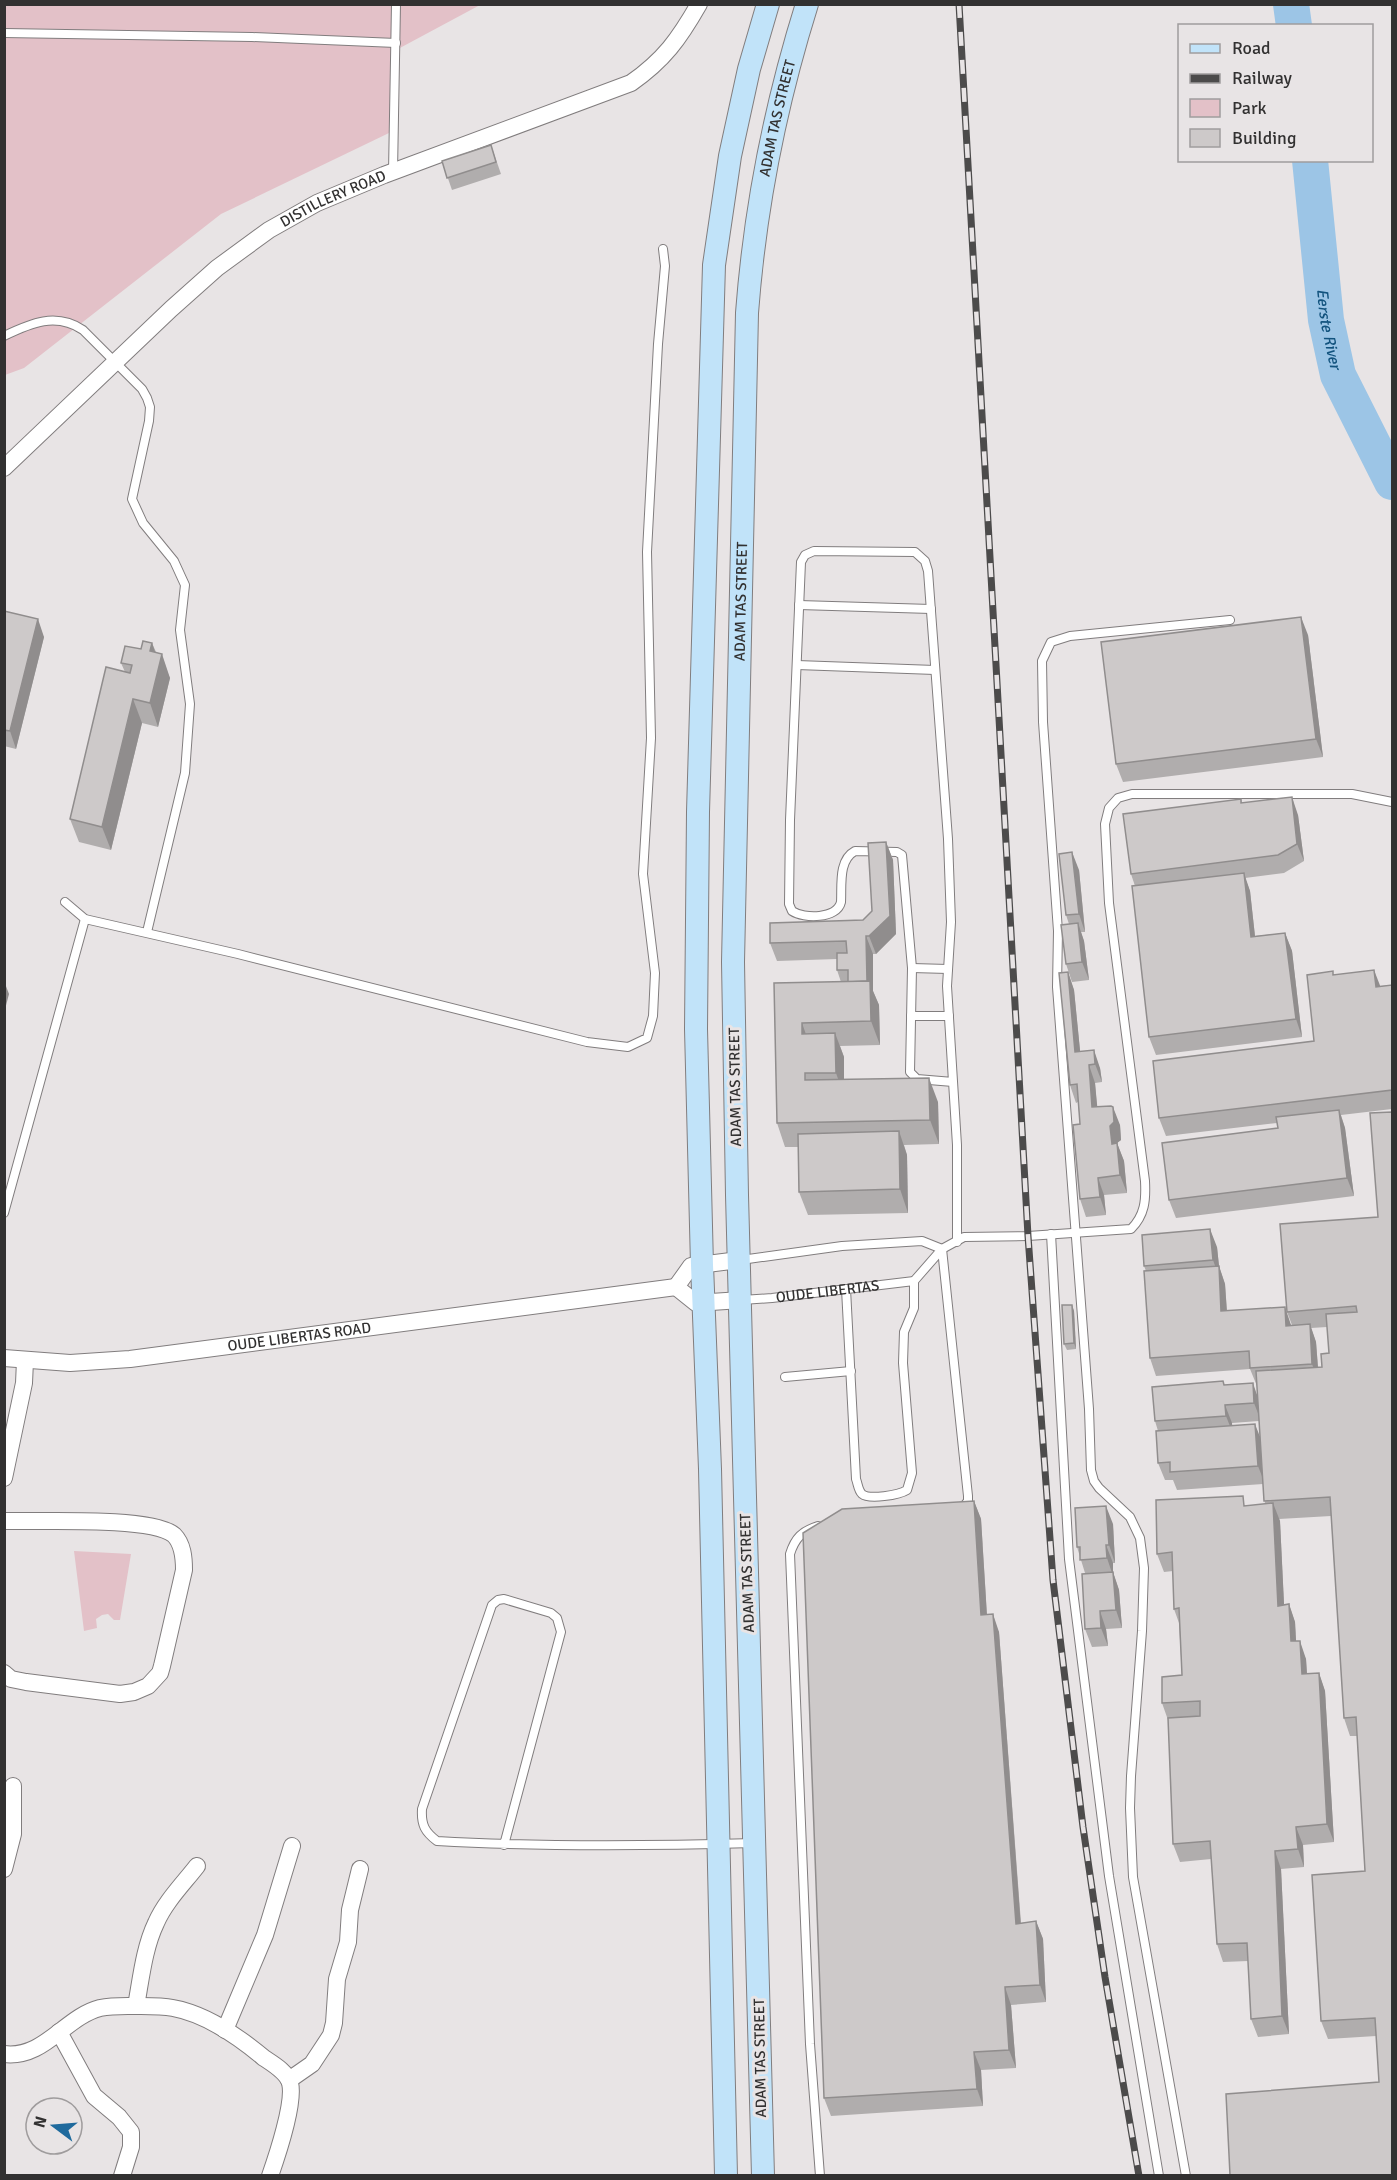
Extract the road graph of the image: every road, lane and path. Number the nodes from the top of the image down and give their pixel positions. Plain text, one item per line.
1 (396, 4) edge
2 (699, 4) edge
3 (768, 4) edge
4 (807, 4) edge
5 (4, 33) edge
6 (396, 43) junction
7 (393, 172) junction
8 (663, 249) dead end
9 (4, 336) edge
10 (114, 362) junction
11 (4, 468) edge
12 (800, 605) junction
13 (931, 609) junction
14 (1230, 620) dead end
15 (797, 665) junction
16 (935, 670) junction
17 (1392, 802) edge
18 (65, 902) dead end
19 (85, 918) junction
20 (147, 932) junction
21 (912, 968) junction
22 (948, 969) junction
23 (911, 1016) junction
24 (949, 1016) junction
25 (953, 1082) junction
26 (4, 1213) edge
27 (1076, 1233) junction
28 (1051, 1234) junction
29 (957, 1242) junction
30 (942, 1249) junction
31 (739, 1260) junction
32 (702, 1265) junction
33 (914, 1281) junction
34 (676, 1287) junction
35 (846, 1289) junction
36 (741, 1300) junction
37 (704, 1302) junction
38 (4, 1358) edge
39 (25, 1361) junction
40 (850, 1371) junction
41 (785, 1377) dead end
42 (4, 1478) edge
43 (948, 1511) edge
44 (4, 1521) edge
45 (827, 1525) edge
46 (4, 1673) edge
47 (14, 1786) dead end
48 (754, 1843) junction
49 (717, 1844) junction
50 (504, 1845) junction
51 (292, 1846) dead end
52 (197, 1866) dead end
53 (4, 1869) edge
54 (360, 1869) dead end
55 (136, 2006) junction
56 (225, 2030) junction
57 (59, 2032) junction
58 (4, 2054) edge
59 (290, 2080) junction
60 (122, 2175) edge
61 (270, 2175) edge
62 (726, 2175) edge
63 (763, 2175) edge
64 (820, 2175) edge
65 (1159, 2175) edge
66 (1186, 2175) edge

1 - 6 lane
2 - 7 street, DISTILLERY ROAD
3 - 32 main road
4 - 31 main road, ADAM TAS STREET
5 - 6 lane
6 - 7 lane
7 - 10 street, DISTILLERY ROAD
8 - 20 lane
9 - 10 lane
10 - 11 street, DISTILLERY ROAD
10 - 20 lane
12 - 13 lane
12 - 13 lane
12 - 15 lane
13 - 16 lane
14 - 27 lane
15 - 16 lane
15 - 21 lane
16 - 22 lane
17 - 27 lane
18 - 19 lane
19 - 20 lane
19 - 26 lane
21 - 22 lane
21 - 23 lane
22 - 24 lane
23 - 24 lane
23 - 25 lane
24 - 25 lane
25 - 29 lane
27 - 28 lane
27 - 66 lane
28 - 29 lane
28 - 65 lane
29 - 30 lane
30 - 31 lane
30 - 33 lane
30 - 43 lane
31 - 32 street
31 - 36 main road, ADAM TAS STREET
32 - 34 street
32 - 37 main road
33 - 35 lane, OUDE LIBERTAS
33 - 40 lane
34 - 37 street
34 - 39 street, OUDE LIBERTAS ROAD
35 - 36 lane, OUDE LIBERTAS
35 - 40 lane
36 - 37 street
36 - 48 main road, ADAM TAS STREET
37 - 49 main road
38 - 39 street, OUDE LIBERTAS ROAD
39 - 42 street
40 - 41 lane
44 - 46 street
45 - 64 lane
47 - 53 street
48 - 49 lane
48 - 63 main road, ADAM TAS STREET
49 - 50 lane
49 - 62 main road
50 - 50 lane
51 - 56 street
52 - 55 street
54 - 59 street
55 - 56 street
55 - 57 street
56 - 59 street
57 - 58 street
57 - 60 street
59 - 61 street

